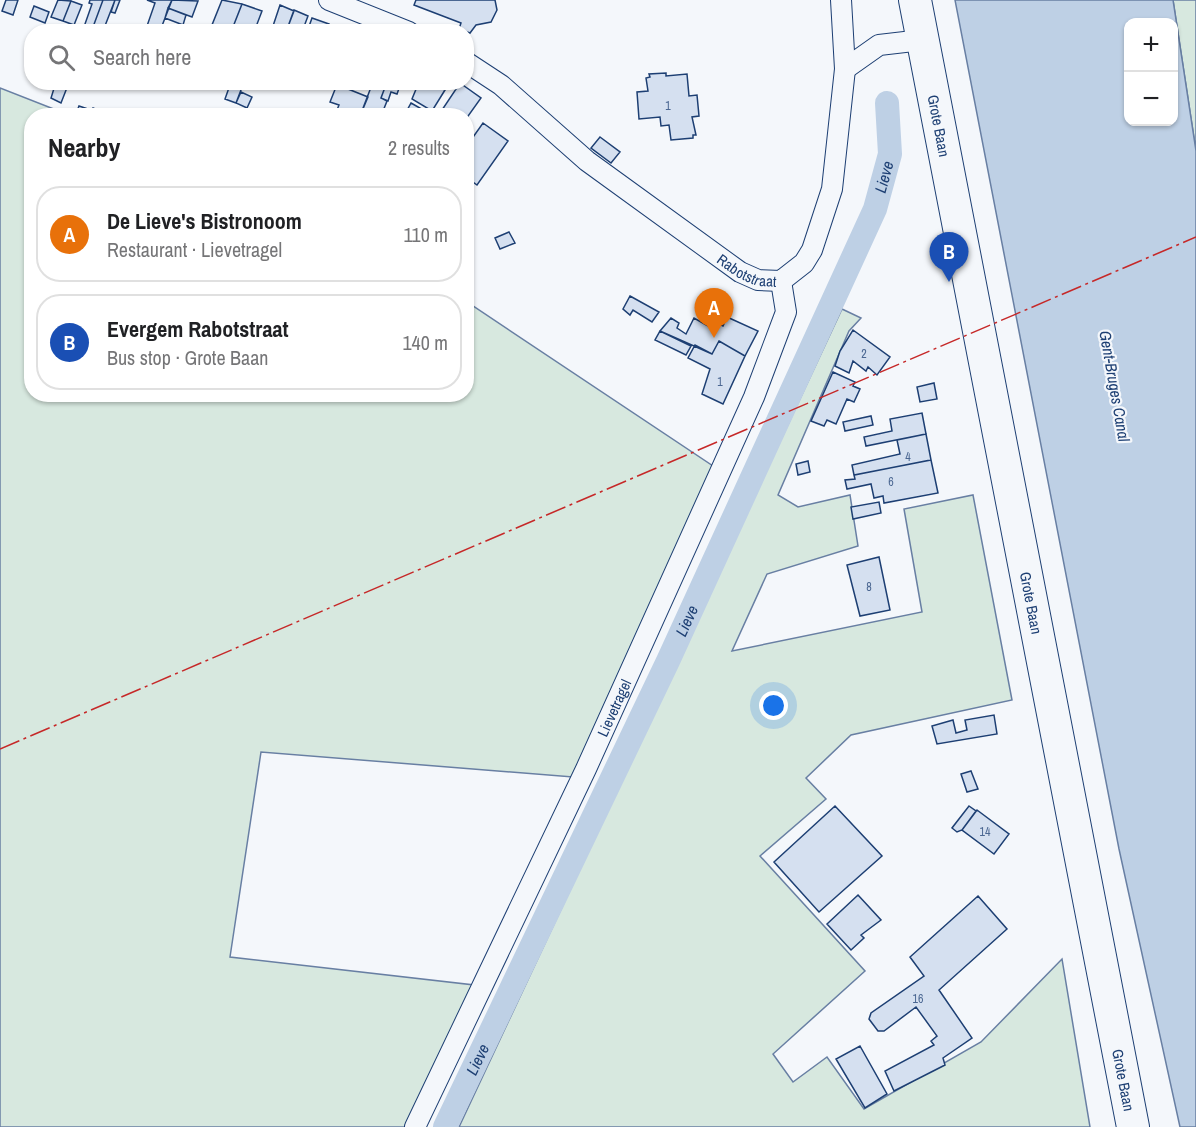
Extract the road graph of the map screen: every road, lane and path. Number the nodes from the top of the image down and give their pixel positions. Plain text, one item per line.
1 (329, 0) edge
2 (841, 0) edge
3 (915, 0) edge
4 (389, 24) edge
5 (922, 40) junction
6 (474, 67) edge
7 (845, 69) junction
8 (781, 281) junction
9 (415, 1127) edge
10 (1133, 1127) edge

1 - 4 street
2 - 7 street, Rabotstraat
3 - 5 main road, Grote Baan
5 - 7 street
5 - 10 main road, Grote Baan
6 - 8 street, Rabotstraat
7 - 8 street, Rabotstraat
8 - 9 street, Lievetragel

